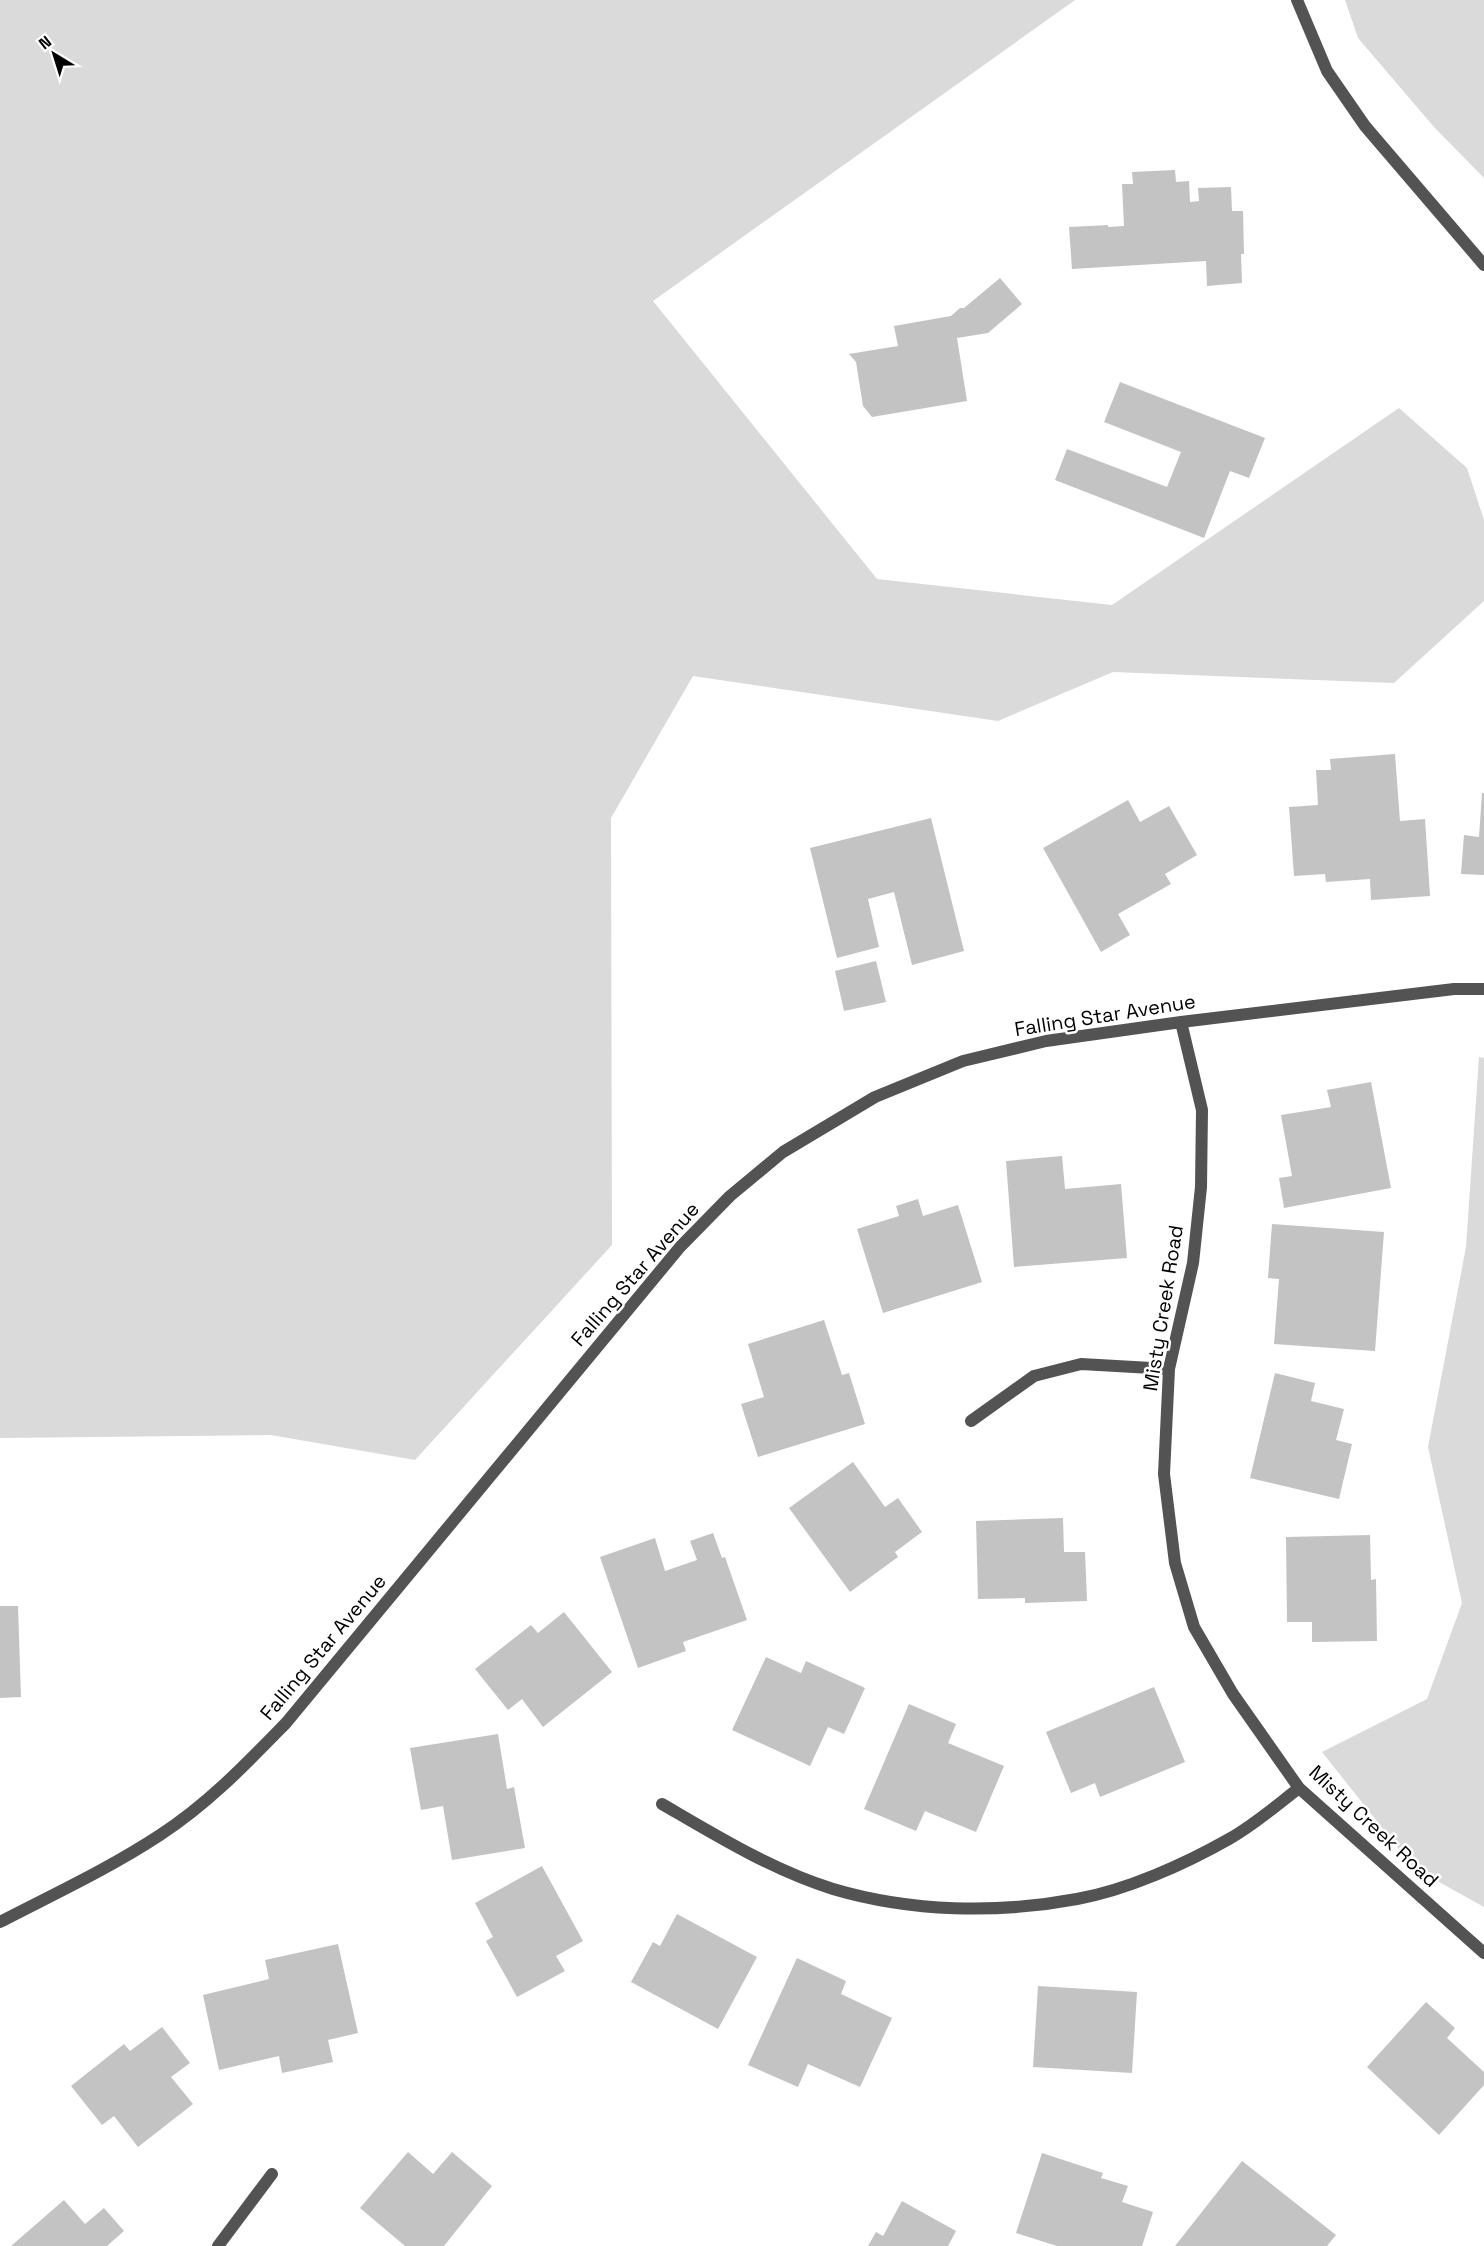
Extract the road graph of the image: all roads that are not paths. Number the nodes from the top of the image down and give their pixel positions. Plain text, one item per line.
1 (1297, 0) edge
2 (1484, 265) edge
3 (1484, 989) edge
4 (1181, 1022) junction
5 (1169, 1369) junction
6 (971, 1421) dead end
7 (1299, 1788) junction
8 (662, 1804) dead end
9 (0, 1922) edge
10 (1484, 1953) edge
11 (272, 2174) dead end
12 (218, 2246) edge

1 - 2 street
3 - 4 street, Falling Star Avenue
4 - 5 street, Misty Creek Road
4 - 9 street, Falling Star Avenue
5 - 6 street
5 - 7 street, Misty Creek Road
7 - 8 street
7 - 10 street, Misty Creek Road
11 - 12 street

